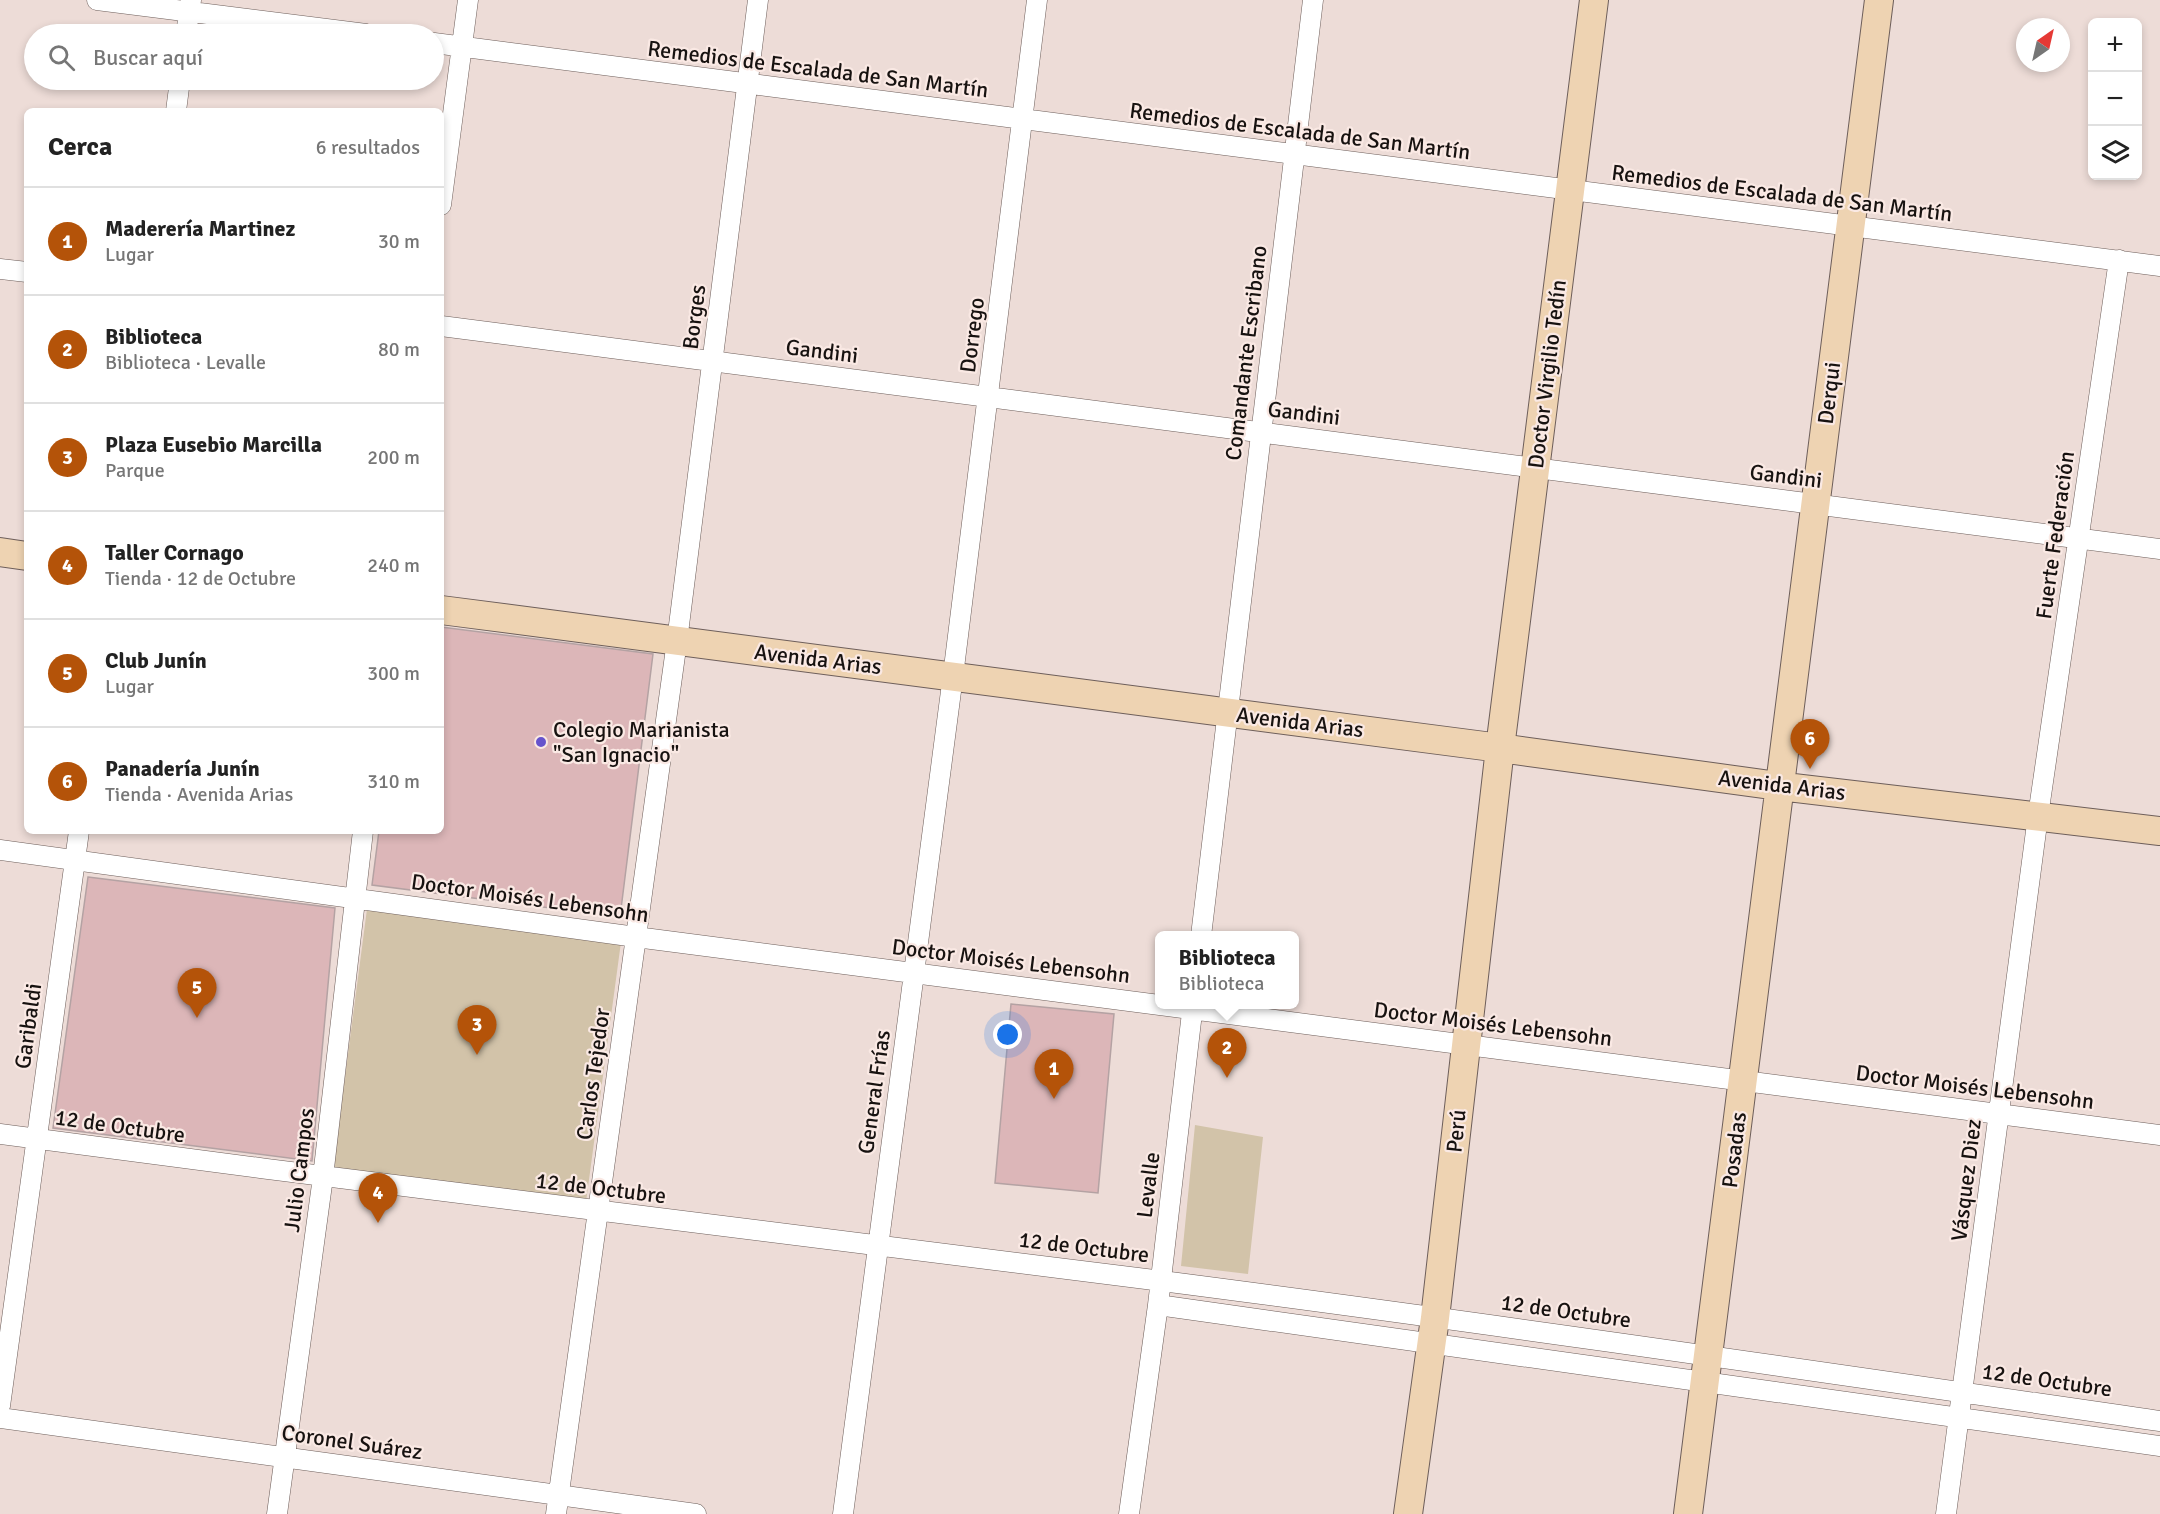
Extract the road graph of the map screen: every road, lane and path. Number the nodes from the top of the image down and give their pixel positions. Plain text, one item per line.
1 (98, 0) edge
2 (468, 0) edge
3 (758, 0) edge
4 (1037, 0) edge
5 (1313, 0) edge
6 (1594, 0) edge
7 (1879, 0) edge
8 (190, 6) edge
9 (187, 24) edge
10 (303, 24) edge
11 (444, 44) edge
12 (462, 47) junction
13 (748, 84) junction
14 (179, 90) edge
15 (176, 108) edge
16 (1023, 119) junction
17 (1294, 154) junction
18 (444, 182) edge
19 (1570, 189) junction
20 (1850, 226) junction
21 (2119, 261) junction
22 (2160, 266) edge
23 (0, 269) edge
24 (24, 272) edge
25 (444, 326) edge
26 (712, 361) junction
27 (988, 397) junction
28 (1261, 432) junction
29 (1535, 468) junction
30 (1815, 504) junction
31 (2079, 538) junction
32 (2160, 549) edge
33 (0, 552) edge
34 (24, 556) edge
35 (444, 610) edge
36 (677, 640) junction
37 (953, 676) junction
38 (1227, 712) junction
39 (1500, 748) junction
40 (1779, 786) junction
41 (2038, 816) junction
42 (2160, 831) edge
43 (79, 834) edge
44 (363, 834) edge
45 (0, 850) edge
46 (75, 860) junction
47 (355, 899) junction
48 (1202, 931) edge
49 (636, 937) junction
50 (914, 973) junction
51 (1155, 1002) edge
52 (1193, 1009) edge
53 (1207, 1009) edge
54 (1466, 1045) junction
55 (1742, 1081) junction
56 (1999, 1114) junction
57 (0, 1134) edge
58 (2160, 1135) edge
59 (36, 1139) junction
60 (323, 1177) junction
61 (598, 1212) junction
62 (878, 1246) junction
63 (1161, 1281) junction
64 (1158, 1305) junction
65 (1433, 1331) junction
66 (1707, 1368) junction
67 (1962, 1392) junction
68 (0, 1406) edge
69 (1959, 1417) junction
70 (0, 1418) edge
71 (2160, 1421) edge
72 (2160, 1446) edge
73 (285, 1457) junction
74 (558, 1504) edge
75 (277, 1514) edge
76 (696, 1514) edge
77 (843, 1514) edge
78 (1129, 1514) edge
79 (1408, 1514) edge
80 (1688, 1514) edge
81 (1946, 1514) edge

1 - 8 street
2 - 12 street
3 - 13 street, Borges
4 - 16 street, Dorrego
5 - 17 street, Comandante Escribano
6 - 19 main road, Doctor Virgilio Tedín
7 - 20 main road, Derqui
8 - 9 street
8 - 10 street
11 - 12 street, Remedios de Escalada de San Martín
12 - 13 street, Remedios de Escalada de San Martín
12 - 18 street
13 - 16 street, Remedios de Escalada de San Martín
13 - 26 street, Borges
14 - 15 street
16 - 17 street, Remedios de Escalada de San Martín
16 - 27 street, Dorrego
17 - 19 street, Remedios de Escalada de San Martín
17 - 28 street, Comandante Escribano
19 - 20 street, Remedios de Escalada de San Martín
19 - 29 main road, Doctor Virgilio Tedín
20 - 21 street, Remedios de Escalada de San Martín
20 - 30 main road, Derqui
21 - 22 street, Remedios de Escalada de San Martín
21 - 31 street, Fuerte Federación
23 - 24 street
25 - 26 street, Gandini
26 - 27 street, Gandini
26 - 36 street, Borges
27 - 28 street, Gandini
27 - 37 street, Dorrego
28 - 29 street, Gandini
28 - 38 street, Comandante Escribano
29 - 30 street, Gandini
29 - 39 main road, Doctor Virgilio Tedín
30 - 31 street, Gandini
30 - 40 main road, Derqui
31 - 32 street, Gandini
31 - 41 street, Fuerte Federación
33 - 34 main road
35 - 36 main road, Avenida Arias
36 - 37 main road, Avenida Arias
36 - 49 street, Carlos Tejedor
37 - 38 main road, Avenida Arias
37 - 50 street, General Frías
38 - 39 main road, Avenida Arias
38 - 48 street
39 - 40 main road, Avenida Arias
39 - 54 main road, Perú
40 - 41 main road, Avenida Arias
40 - 55 main road, Posadas
41 - 42 main road, Avenida Arias
41 - 56 street, Vásquez Diez
43 - 46 street, Garibaldi
44 - 47 street, Julio Campos
45 - 46 street, Doctor Moisés Lebensohn
46 - 47 street, Doctor Moisés Lebensohn
46 - 59 street, Garibaldi
47 - 49 street, Doctor Moisés Lebensohn
47 - 60 street, Julio Campos
49 - 50 street, Doctor Moisés Lebensohn
49 - 61 street, Carlos Tejedor
50 - 51 street, Doctor Moisés Lebensohn
50 - 62 street, General Frías
52 - 63 street, Levalle
53 - 54 street, Doctor Moisés Lebensohn
54 - 55 street, Doctor Moisés Lebensohn
54 - 65 main road, Perú
55 - 56 street, Doctor Moisés Lebensohn
55 - 66 main road, Posadas
56 - 58 street, Doctor Moisés Lebensohn
56 - 67 street, Vásquez Diez
57 - 59 street, 12 de Octubre
59 - 60 street, 12 de Octubre
59 - 68 street, Garibaldi
60 - 61 street, 12 de Octubre
60 - 73 street, Julio Campos
61 - 62 street, 12 de Octubre
61 - 74 street, Carlos Tejedor
62 - 63 street, 12 de Octubre
62 - 77 street, General Frías
63 - 64 street, Levalle
63 - 65 street, 12 de Octubre
64 - 65 street, 12 de Octubre
64 - 78 street, Levalle
65 - 66 street, 12 de Octubre
65 - 66 street, 12 de Octubre
65 - 79 main road, Perú
66 - 67 street, 12 de Octubre
66 - 69 street, 12 de Octubre
66 - 80 main road, Posadas
67 - 69 street, Vásquez Diez
67 - 71 street, 12 de Octubre
69 - 72 street, 12 de Octubre
69 - 81 street, Vásquez Diez
70 - 73 street, Coronel Suárez
73 - 74 street, Coronel Suárez
73 - 75 street, Julio Campos
74 - 76 street, Coronel Suárez

